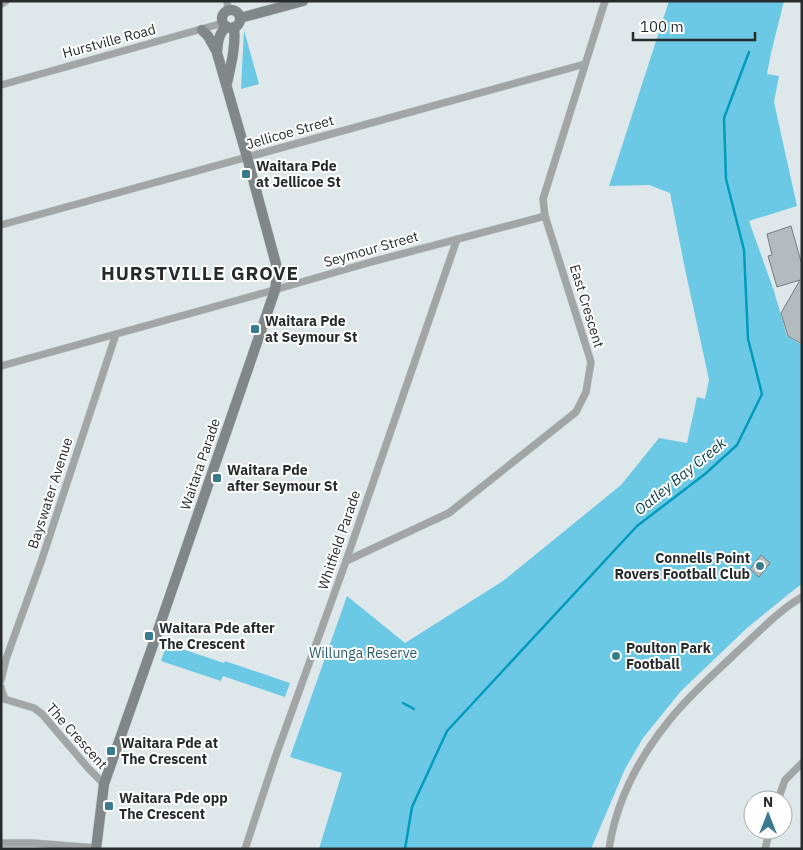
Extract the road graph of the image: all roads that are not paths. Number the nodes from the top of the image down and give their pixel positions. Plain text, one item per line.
1 (6, 1) edge
2 (303, 1) edge
3 (605, 1) edge
4 (1, 4) edge
5 (227, 6) edge
6 (240, 18) junction
7 (227, 26) junction
8 (202, 30) junction
9 (217, 53) junction
10 (585, 64) junction
11 (1, 85) edge
12 (227, 86) junction
13 (248, 157) junction
14 (546, 216) junction
15 (1, 226) edge
16 (457, 239) junction
17 (275, 290) junction
18 (116, 334) junction
19 (1, 366) edge
20 (346, 561) junction
21 (802, 597) edge
22 (6, 660) junction
23 (1, 667) edge
24 (1, 680) edge
25 (1, 687) edge
26 (3, 698) edge
27 (802, 763) edge
28 (104, 784) junction
29 (782, 790) edge
30 (1, 843) edge
31 (96, 848) edge
32 (245, 849) edge
33 (609, 849) edge

1 - 4 street
2 - 6 street
3 - 10 street, East Crescent
5 - 6 street
5 - 7 street
6 - 7 street
7 - 8 street, Hurstville Road
7 - 9 street
7 - 12 street, Waitara Parade
8 - 9 street, Waitara Parade
8 - 11 street, Hurstville Road
9 - 12 street, Waitara Parade
10 - 13 street, Jellicoe Street
10 - 14 street, East Crescent
12 - 13 street, Waitara Parade
13 - 15 street, Jellicoe Street
13 - 17 street, Waitara Parade
14 - 16 street, Seymour Street
14 - 20 street, East Crescent
16 - 17 street, Seymour Street
16 - 20 street, Whitfield Parade
17 - 18 street, Seymour Street
17 - 28 street, Waitara Parade
18 - 19 street, Seymour Street
18 - 22 street, Bayswater Avenue
20 - 32 street, Whitfield Parade
21 - 33 street
22 - 23 street, Bayswater Avenue
22 - 24 street, Bayswater Avenue
25 - 26 street
26 - 28 street, The Crescent
27 - 29 street
28 - 31 street, Waitara Parade
30 - 31 street

